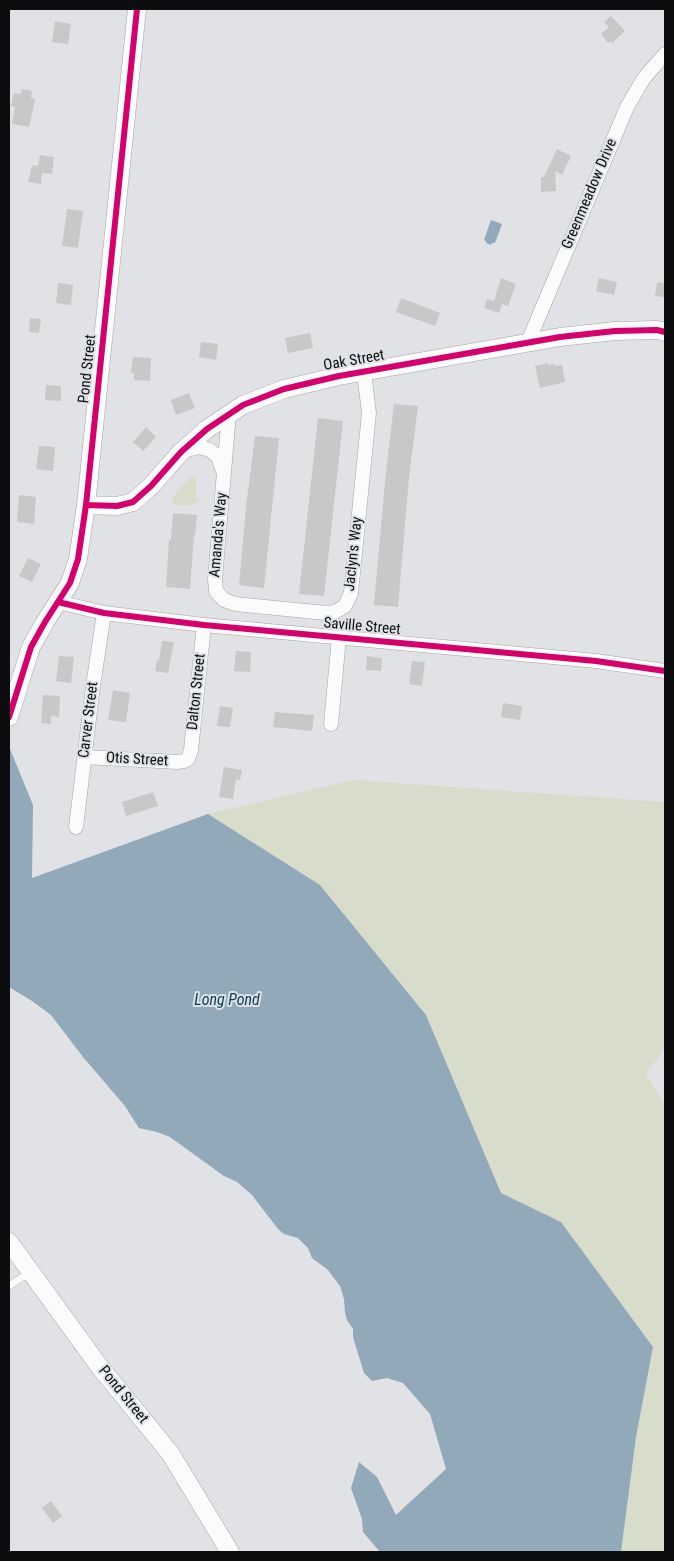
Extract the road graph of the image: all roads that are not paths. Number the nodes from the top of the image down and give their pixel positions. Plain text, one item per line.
1 (136, 9) edge
2 (665, 54) edge
3 (665, 332) edge
4 (528, 342) junction
5 (364, 372) junction
6 (229, 413) junction
7 (180, 452) junction
8 (224, 474) junction
9 (86, 505) junction
10 (219, 596) joint
11 (58, 602) junction
12 (104, 613) junction
13 (204, 625) junction
14 (338, 637) junction
15 (665, 671) edge
16 (9, 717) edge
17 (331, 724) dead end
18 (84, 757) junction
19 (188, 759) joint
20 (76, 827) dead end
21 (9, 1242) edge
22 (30, 1272) junction
23 (9, 1286) edge
24 (230, 1552) edge

1 - 9 street, Pond Street
2 - 4 street, Greenmeadow Drive
3 - 4 street, Oak Street
4 - 5 street, Oak Street
5 - 6 street, Oak Street
5 - 10 street, Jaclyn's Way
6 - 7 street, Oak Street
6 - 8 street, Amanda's Way
7 - 8 street, Amanda's Way
7 - 9 street, Oak Street
8 - 10 street, Amanda's Way
9 - 11 street, Pond Street
11 - 12 street, Saville Street
11 - 16 street, Pond Street
12 - 13 street, Saville Street
12 - 18 street, Carver Street
13 - 14 street, Saville Street
13 - 19 street, Dalton Street
14 - 15 street, Saville Street
14 - 17 street
18 - 19 street, Otis Street
18 - 20 street, Carver Street
21 - 22 street, Pond Street
22 - 23 lane
22 - 24 street, Pond Street

